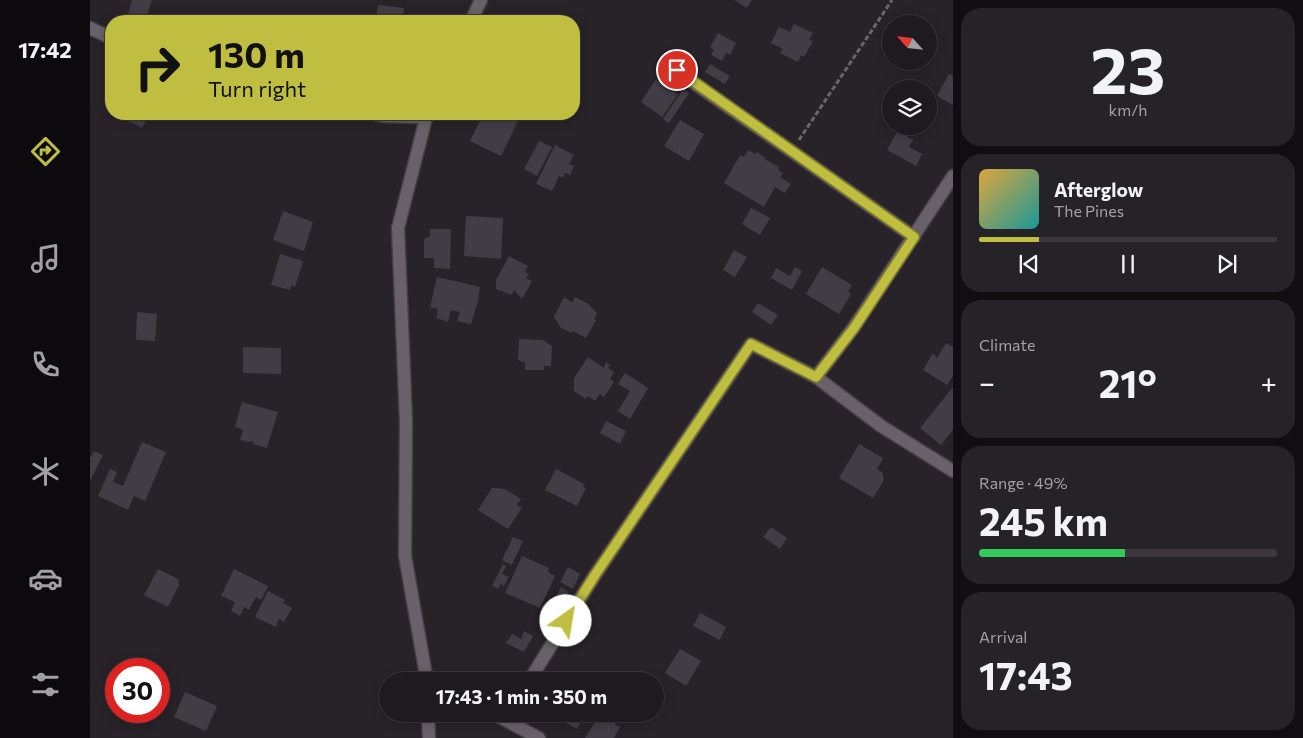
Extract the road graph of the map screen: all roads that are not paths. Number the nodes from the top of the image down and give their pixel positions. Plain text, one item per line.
1 (481, 0) edge
2 (474, 15) edge
3 (90, 28) edge
4 (105, 35) edge
5 (677, 70) dead end
6 (425, 120) edge
7 (953, 176) edge
8 (914, 237) junction
9 (816, 377) junction
10 (953, 470) edge
11 (426, 672) edge
12 (535, 672) edge
13 (428, 722) edge
14 (513, 722) edge
15 (429, 738) edge
16 (540, 738) edge

1 - 2 street
3 - 4 street
5 - 8 street
6 - 11 street
7 - 8 street
8 - 9 street
9 - 10 street
9 - 12 street
13 - 15 street
14 - 16 street

